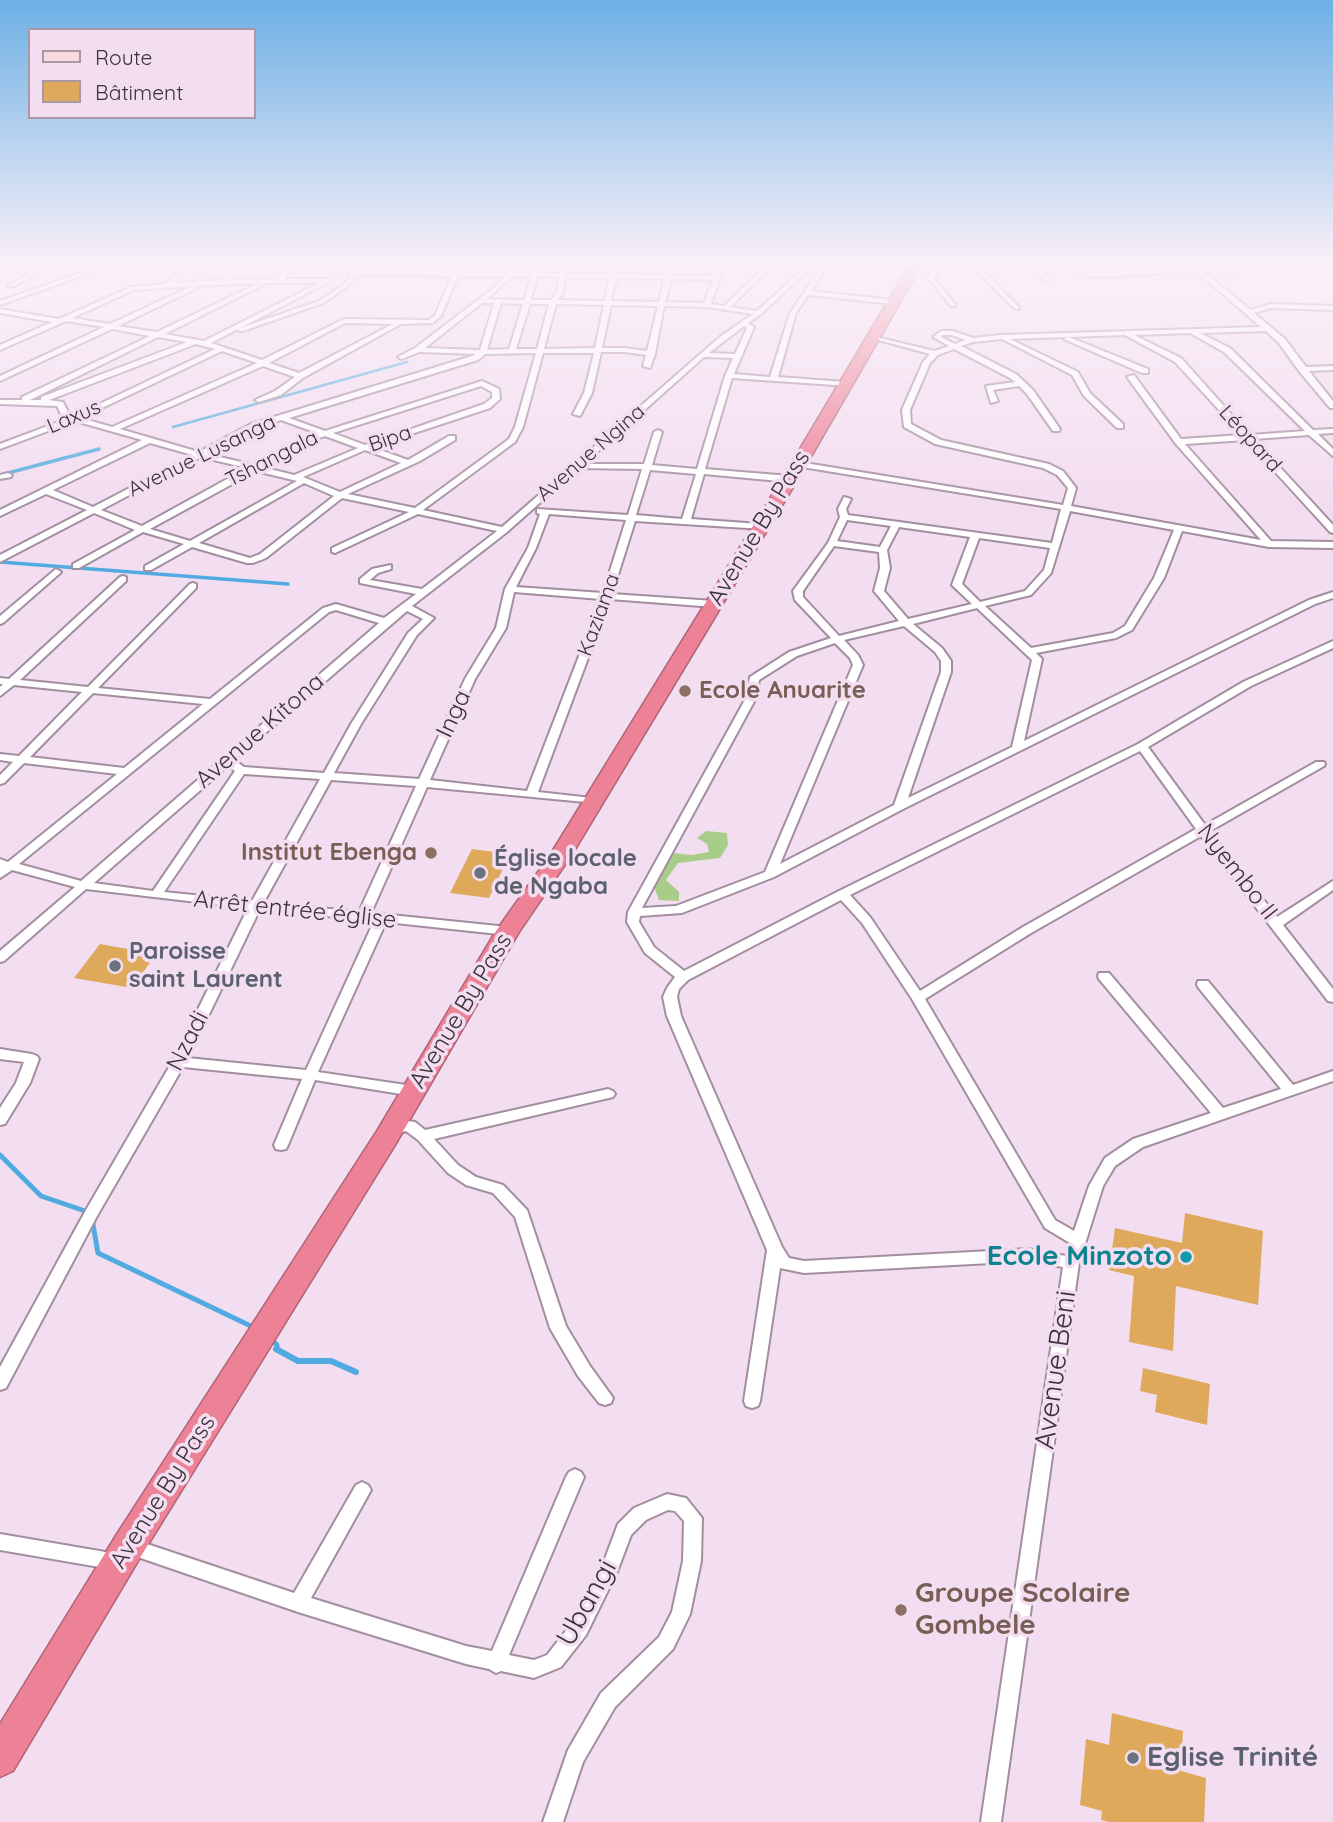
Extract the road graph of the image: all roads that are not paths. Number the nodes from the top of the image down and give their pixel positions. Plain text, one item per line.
1 (69, 346) edge
2 (134, 346) edge
3 (183, 346) edge
4 (216, 346) edge
5 (295, 346) edge
6 (357, 346) edge
7 (423, 346) edge
8 (484, 346) edge
9 (514, 346) edge
10 (542, 346) edge
11 (599, 346) edge
12 (653, 346) edge
13 (715, 346) edge
14 (742, 346) edge
15 (783, 346) edge
16 (868, 346) edge
17 (908, 346) edge
18 (1020, 346) edge
19 (1084, 346) edge
20 (1152, 346) edge
21 (1219, 346) edge
22 (1286, 346) edge
23 (953, 347) joint
24 (223, 348) junction
25 (418, 350) junction
26 (482, 352) junction
27 (512, 352) junction
28 (541, 352) junction
29 (598, 352) junction
30 (935, 353) junction
31 (651, 354) junction
32 (704, 355) junction
33 (737, 356) junction
34 (402, 357) dead end
35 (264, 362) junction
36 (647, 366) dead end
37 (1333, 368) edge
38 (1302, 369) junction
39 (1145, 371) dead end
40 (300, 376) junction
41 (729, 376) junction
42 (774, 377) junction
43 (1131, 377) dead end
44 (0, 379) edge
45 (482, 383) joint
46 (1021, 383) junction
47 (846, 384) junction
48 (22, 400) junction
49 (259, 400) dead end
50 (40, 401) junction
51 (993, 401) dead end
52 (1, 403) edge
53 (487, 406) joint
54 (1333, 406) edge
55 (577, 415) dead end
56 (280, 417) junction
57 (75, 418) junction
58 (1120, 426) dead end
59 (113, 429) junction
60 (1056, 429) dead end
61 (1333, 431) edge
62 (658, 432) dead end
63 (1311, 432) junction
64 (324, 433) junction
65 (1247, 436) junction
66 (452, 438) dead end
67 (149, 439) junction
68 (1179, 442) junction
69 (0, 447) edge
70 (366, 447) junction
71 (199, 454) junction
72 (1333, 454) edge
73 (408, 463) junction
74 (799, 464) junction
75 (579, 466) junction
76 (253, 467) junction
77 (646, 467) junction
78 (700, 471) junction
79 (299, 479) junction
80 (790, 479) junction
81 (45, 491) junction
82 (340, 495) junction
83 (847, 499) dead end
84 (1068, 509) junction
85 (92, 510) junction
86 (526, 510) junction
87 (545, 512) junction
88 (0, 513) edge
89 (414, 513) junction
90 (631, 517) junction
91 (844, 517) junction
92 (686, 521) junction
93 (897, 523) junction
94 (760, 527) junction
95 (141, 529) junction
96 (504, 530) junction
97 (1178, 530) junction
98 (1333, 530) edge
99 (975, 537) junction
100 (832, 543) junction
101 (1269, 544) junction
102 (191, 545) junction
103 (1333, 545) edge
104 (1053, 546) junction
105 (335, 550) dead end
106 (883, 550) junction
107 (0, 559) edge
108 (76, 566) dead end
109 (388, 567) dead end
110 (148, 568) dead end
111 (56, 572) dead end
112 (122, 579) dead end
113 (193, 586) dead end
114 (510, 589) junction
115 (422, 592) junction
116 (607, 596) junction
117 (1333, 596) edge
118 (713, 604) junction
119 (405, 606) junction
120 (980, 606) junction
121 (0, 621) edge
122 (386, 622) junction
123 (905, 622) junction
124 (837, 639) junction
125 (1333, 644) edge
126 (1031, 651) junction
127 (6, 681) edge
128 (87, 690) junction
129 (0, 693) edge
130 (214, 702) junction
131 (1142, 746) junction
132 (1017, 750) junction
133 (0, 757) edge
134 (20, 759) junction
135 (227, 760) junction
136 (1320, 764) dead end
137 (242, 770) junction
138 (127, 772) junction
139 (329, 775) junction
140 (0, 780) edge
141 (422, 783) junction
142 (531, 795) junction
143 (592, 801) junction
144 (899, 807) junction
145 (1204, 832) junction
146 (6, 864) edge
147 (0, 874) edge
148 (770, 874) junction
149 (83, 885) junction
150 (1333, 885) edge
151 (843, 894) junction
152 (156, 895) junction
153 (255, 907) junction
154 (634, 912) junction
155 (363, 917) junction
156 (381, 919) junction
157 (1277, 923) junction
158 (508, 932) junction
159 (0, 958) edge
160 (1104, 976) dead end
161 (683, 977) junction
162 (1203, 984) dead end
163 (918, 998) junction
164 (1333, 998) edge
165 (0, 1054) edge
166 (179, 1062) junction
167 (310, 1074) junction
168 (1333, 1076) edge
169 (413, 1091) junction
170 (1290, 1091) junction
171 (608, 1094) dead end
172 (1220, 1114) junction
173 (0, 1120) edge
174 (423, 1136) junction
175 (386, 1138) junction
176 (281, 1145) dead end
177 (1077, 1240) junction
178 (775, 1250) junction
179 (1071, 1263) junction
180 (0, 1383) edge
181 (605, 1398) dead end
182 (752, 1401) dead end
183 (575, 1477) dead end
184 (362, 1490) dead end
185 (0, 1542) edge
186 (124, 1554) junction
187 (298, 1603) junction
188 (496, 1664) junction
189 (0, 1758) edge
190 (553, 1822) edge
191 (991, 1822) edge

1 - 44 street
2 - 48 street
3 - 50 street
4 - 24 street
5 - 35 street
6 - 40 street
7 - 25 street
8 - 26 street
9 - 27 street
10 - 28 street
11 - 29 street
12 - 31 street
13 - 32 street, Avenue Ngina
14 - 33 street
15 - 42 street
16 - 47 highway, Avenue By Pass
17 - 30 street
18 - 58 street
19 - 39 street
20 - 65 street, Léopard
21 - 63 street
22 - 38 street
23 - 30 street
23 - 46 street
24 - 35 street
24 - 57 street, Laxus
25 - 26 street
25 - 34 street
26 - 27 street
26 - 56 street, Avenue Lusanga
27 - 28 street
28 - 29 street
28 - 89 street
29 - 31 street
29 - 55 street
30 - 84 street
31 - 36 street
32 - 33 street
32 - 75 street, Avenue Ngina
33 - 41 street
35 - 40 street
35 - 59 street
37 - 38 street
38 - 54 street
40 - 49 street
41 - 42 street
41 - 78 street
42 - 47 street
43 - 68 street
45 - 53 street
45 - 64 street, Tshangala
46 - 51 street
46 - 60 street
47 - 74 highway, Avenue By Pass
48 - 50 street
48 - 52 street
50 - 57 street
53 - 70 street, Bipa
56 - 64 street
56 - 71 street, Avenue Lusanga
57 - 59 street
57 - 69 street, Laxus
59 - 67 street
61 - 63 street
62 - 77 street, Kaziama
63 - 65 street
63 - 72 street
64 - 70 street
64 - 76 street, Tshangala
65 - 68 street
65 - 98 street, Léopard
66 - 73 street
67 - 71 street
67 - 81 street
68 - 101 street
70 - 73 street
70 - 79 street, Bipa
71 - 76 street
71 - 85 street, Avenue Lusanga
73 - 82 street
74 - 80 highway, Avenue By Pass
74 - 84 street
75 - 77 street
75 - 86 street, Avenue Ngina
76 - 79 street
76 - 95 street, Tshangala
77 - 78 street
77 - 90 street, Kaziama
78 - 80 street
78 - 92 street
79 - 82 street
79 - 102 street, Bipa
80 - 94 highway, Avenue By Pass
81 - 85 street
81 - 88 street
82 - 89 street
82 - 102 street
83 - 91 street
84 - 97 street
84 - 104 street
85 - 95 street
85 - 107 street, Avenue Lusanga
86 - 87 street
86 - 96 street, Avenue Kitona
87 - 90 street
87 - 114 street, Inga
89 - 96 street
89 - 105 street
90 - 92 street
90 - 116 street, Kaziama
91 - 93 street
91 - 100 street
92 - 94 street
93 - 99 street
93 - 106 street
94 - 118 highway, Avenue By Pass
95 - 102 street
95 - 108 street, Tshangala
96 - 115 street, Avenue Kitona
97 - 101 street
97 - 126 street
99 - 104 street
99 - 120 street
100 - 106 street
100 - 124 street
101 - 103 street
102 - 110 street, Bipa
104 - 120 street
106 - 123 street
109 - 115 street
111 - 121 street
112 - 127 street
113 - 128 street
114 - 116 street
114 - 141 street, Inga
115 - 119 street, Avenue Kitona
116 - 118 street
116 - 142 street, Kaziama
117 - 132 street
118 - 143 highway, Avenue By Pass
119 - 122 street, Avenue Kitona
119 - 139 street, Nzadi
120 - 123 street
120 - 126 street
122 - 130 street
122 - 135 street, Avenue Kitona
123 - 124 street
123 - 144 street
124 - 148 street
124 - 154 street
125 - 131 street
126 - 132 street
127 - 128 street
127 - 129 street
128 - 130 street
128 - 134 street
130 - 138 street
131 - 145 street, Nyembo II
131 - 151 street
132 - 144 street
133 - 134 street
134 - 138 street
134 - 140 street
135 - 137 street
135 - 149 street, Avenue Kitona
136 - 145 street
137 - 139 street
137 - 152 street
138 - 146 street
139 - 141 street
139 - 153 street, Nzadi
141 - 142 street
141 - 155 street, Inga
142 - 143 street
143 - 158 highway, Avenue By Pass
144 - 148 street
145 - 157 street, Nyembo II
145 - 163 street
146 - 147 street
146 - 149 street, Arrêt entrée église
148 - 154 street
149 - 152 street, Arrêt entrée église
149 - 159 street, Avenue Kitona
150 - 157 street
151 - 161 street
151 - 163 street
152 - 153 street, Arrêt entrée église
153 - 155 street, Arrêt entrée église
153 - 166 street, Nzadi
154 - 161 street
155 - 156 street, Arrêt entrée église
156 - 158 street, Arrêt entrée église
156 - 167 street
157 - 164 street, Nyembo II
158 - 169 highway, Avenue By Pass
160 - 172 street
161 - 178 street
162 - 170 street
163 - 177 street
165 - 173 street
166 - 167 street
166 - 180 street, Nzadi
167 - 169 street
167 - 176 street
168 - 170 street, Avenue Beni
169 - 175 highway, Avenue By Pass
170 - 172 street, Avenue Beni
171 - 174 street
172 - 177 street, Avenue Beni
174 - 175 street
174 - 181 street
175 - 186 highway, Avenue By Pass
177 - 179 street, Avenue Beni
178 - 179 street
178 - 182 street
179 - 191 street, Avenue Beni
183 - 188 street
184 - 187 street
185 - 186 street
186 - 187 street, Ubangi
186 - 189 highway, Avenue By Pass
187 - 188 street, Ubangi
188 - 190 street, Ubangi

